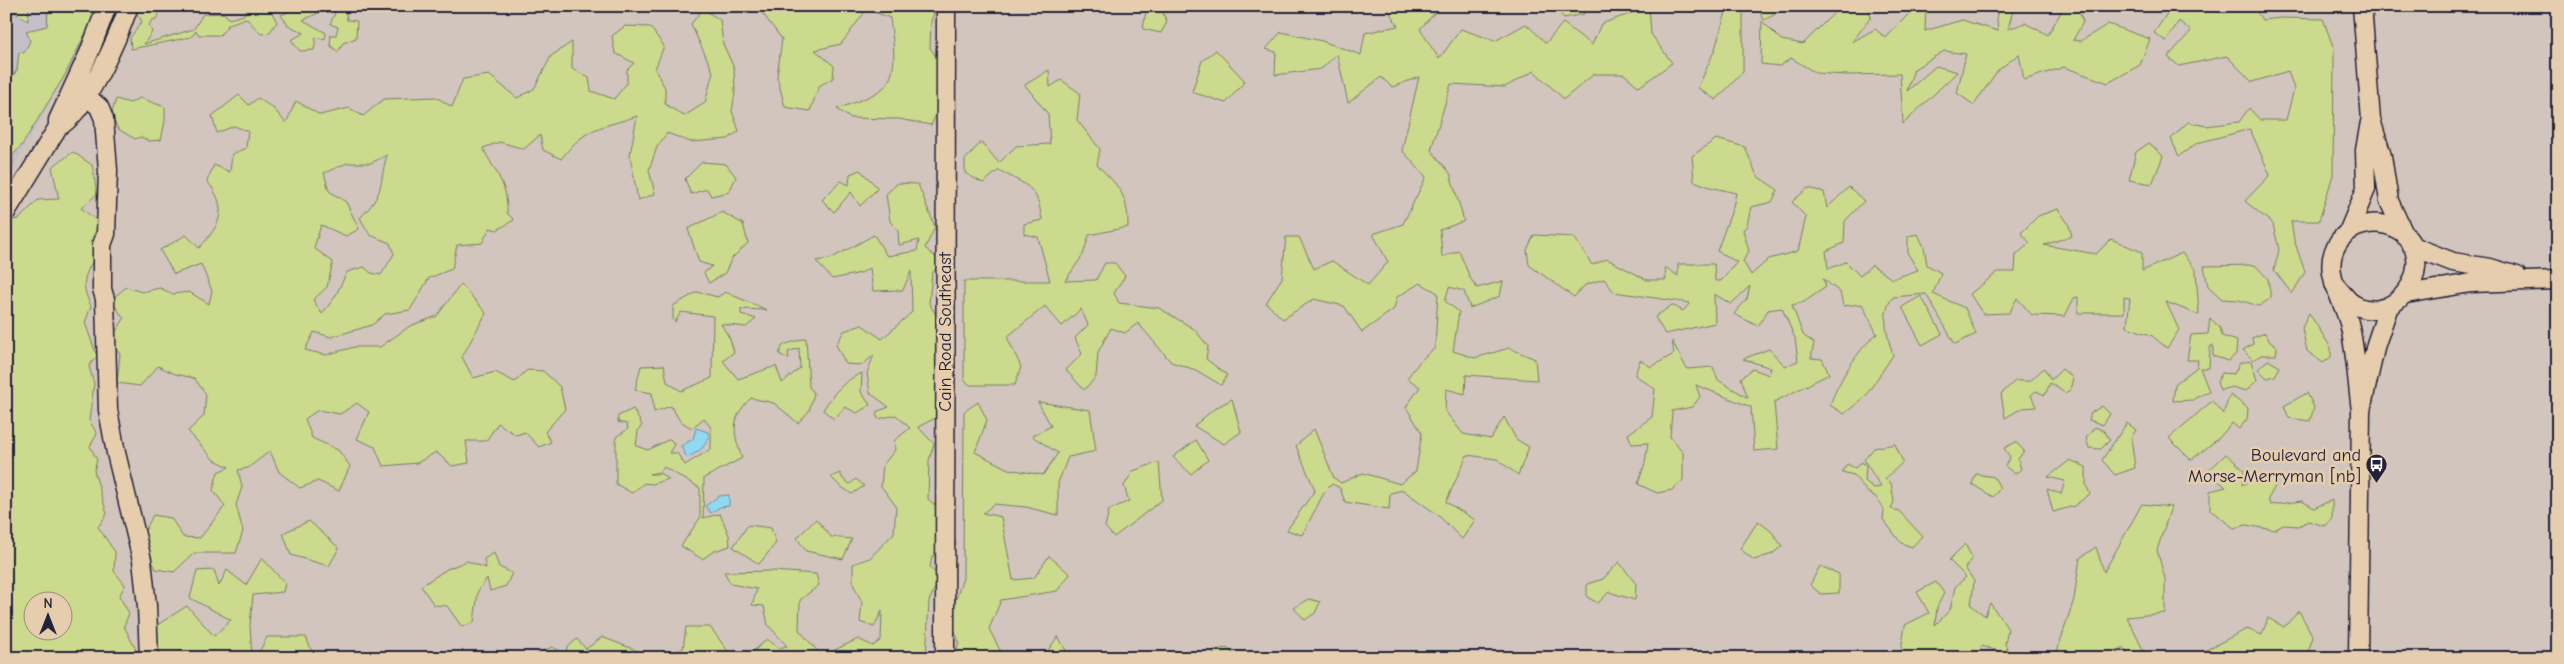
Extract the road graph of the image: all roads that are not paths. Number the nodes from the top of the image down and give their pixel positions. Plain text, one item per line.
1 (107, 6) edge
2 (129, 6) edge
3 (946, 6) edge
4 (2362, 6) edge
5 (86, 96) junction
6 (2371, 120) junction
7 (58, 127) junction
8 (6, 212) edge
9 (2349, 230) junction
10 (2409, 241) junction
11 (2527, 279) junction
12 (2558, 280) edge
13 (2334, 284) junction
14 (2406, 294) junction
15 (2389, 306) junction
16 (2362, 410) junction
17 (149, 658) edge
18 (945, 658) edge
19 (2358, 658) edge

1 - 7 street
2 - 5 street
3 - 18 street, Cain Road Southeast
4 - 6 street
5 - 7 street
5 - 17 street
6 - 9 street
6 - 10 street
7 - 8 street
9 - 10 street
9 - 13 street
10 - 11 street
10 - 14 street
11 - 12 street
11 - 14 street
13 - 15 street
13 - 16 street
14 - 15 street
15 - 16 street
16 - 19 street

